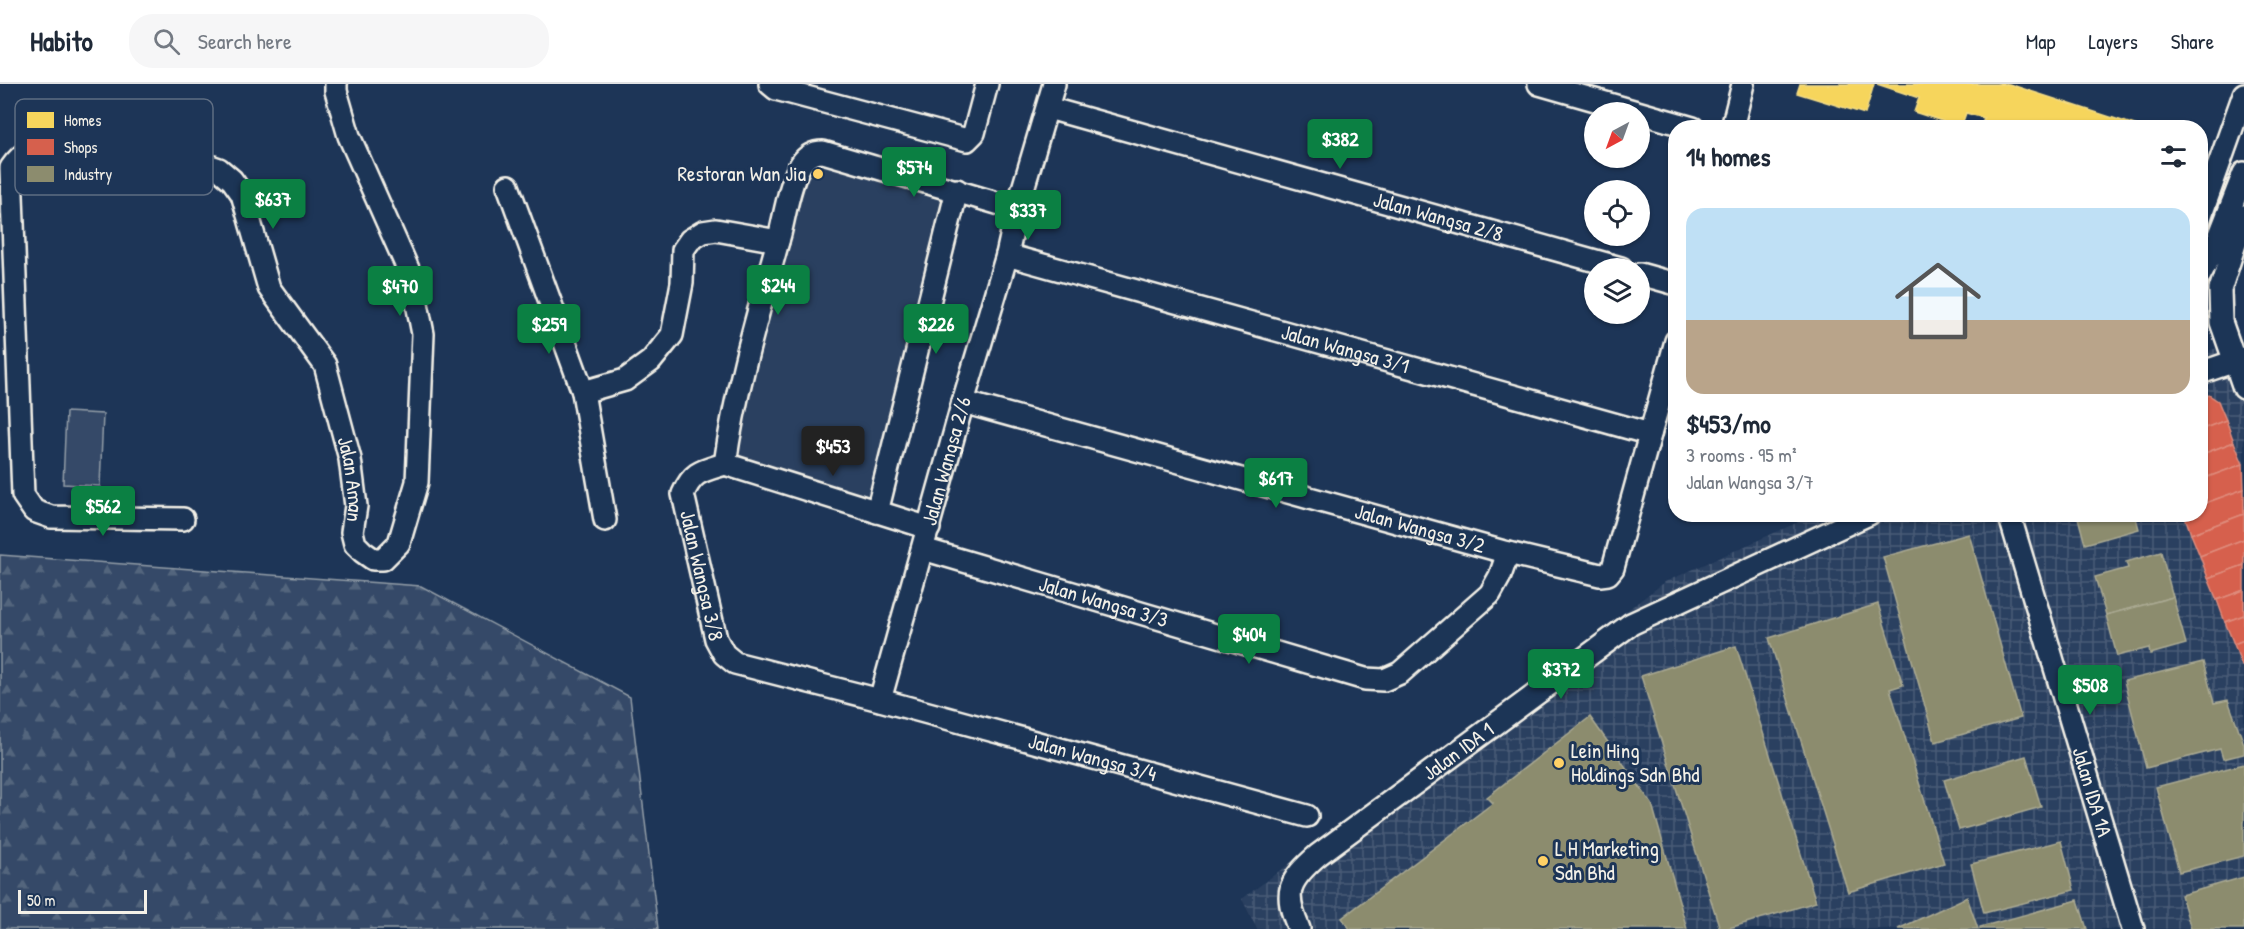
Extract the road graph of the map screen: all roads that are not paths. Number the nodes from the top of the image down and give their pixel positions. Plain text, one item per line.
1 (336, 84) edge
2 (770, 84) edge
3 (987, 84) edge
4 (1054, 84) edge
5 (1539, 84) edge
6 (1743, 84) edge
7 (1584, 90) edge
8 (2244, 94) edge
9 (1048, 108) junction
10 (1670, 120) edge
11 (1734, 120) edge
12 (15, 163) edge
13 (213, 168) edge
14 (2244, 173) edge
15 (508, 186) dead end
16 (957, 190) junction
17 (2208, 195) edge
18 (1017, 209) junction
19 (2244, 216) edge
20 (778, 241) junction
21 (1007, 255) junction
22 (1585, 258) edge
23 (2208, 260) edge
24 (1650, 277) edge
25 (1668, 282) edge
26 (2239, 360) edge
27 (1668, 370) edge
28 (2208, 370) edge
29 (2244, 388) edge
30 (583, 392) junction
31 (963, 402) junction
32 (1650, 434) junction
33 (725, 464) junction
34 (877, 512) junction
35 (183, 519) dead end
36 (605, 520) dead end
37 (1839, 522) edge
38 (2011, 522) edge
39 (929, 528) junction
40 (923, 549) junction
41 (1508, 554) junction
42 (880, 700) junction
43 (1307, 816) dead end
44 (1299, 929) edge
45 (2133, 929) edge

1 - 13 street, Jalan Aman
2 - 3 street
4 - 9 street, Jalan Wangsa 2/6
5 - 7 street
6 - 11 street
7 - 10 street
8 - 17 street
9 - 18 street, Jalan Wangsa 2/6
9 - 22 street, Jalan Wangsa 2/8
12 - 35 street, Jalan Aman
14 - 23 street
15 - 30 street
16 - 18 street
16 - 20 street
16 - 34 street
18 - 21 street, Jalan Wangsa 2/6
19 - 26 street
20 - 30 street
20 - 33 street
21 - 31 street, Jalan Wangsa 2/6
21 - 32 street, Jalan Wangsa 3/1
24 - 25 street
26 - 28 street
26 - 29 street
27 - 32 street
30 - 36 street
31 - 39 street, Jalan Wangsa 2/6
31 - 41 street, Jalan Wangsa 3/2
32 - 41 street, Jalan Wangsa 3/2
33 - 34 street
33 - 42 street, Jalan Wangsa 3/8
34 - 39 street
37 - 44 street, Jalan IDA 1
38 - 45 street, Jalan IDA 1A
39 - 40 street, Jalan Wangsa 2/6
40 - 41 street, Jalan Wangsa 3/3
40 - 42 street, Jalan Wangsa 2/6
42 - 43 street, Jalan Wangsa 3/4

